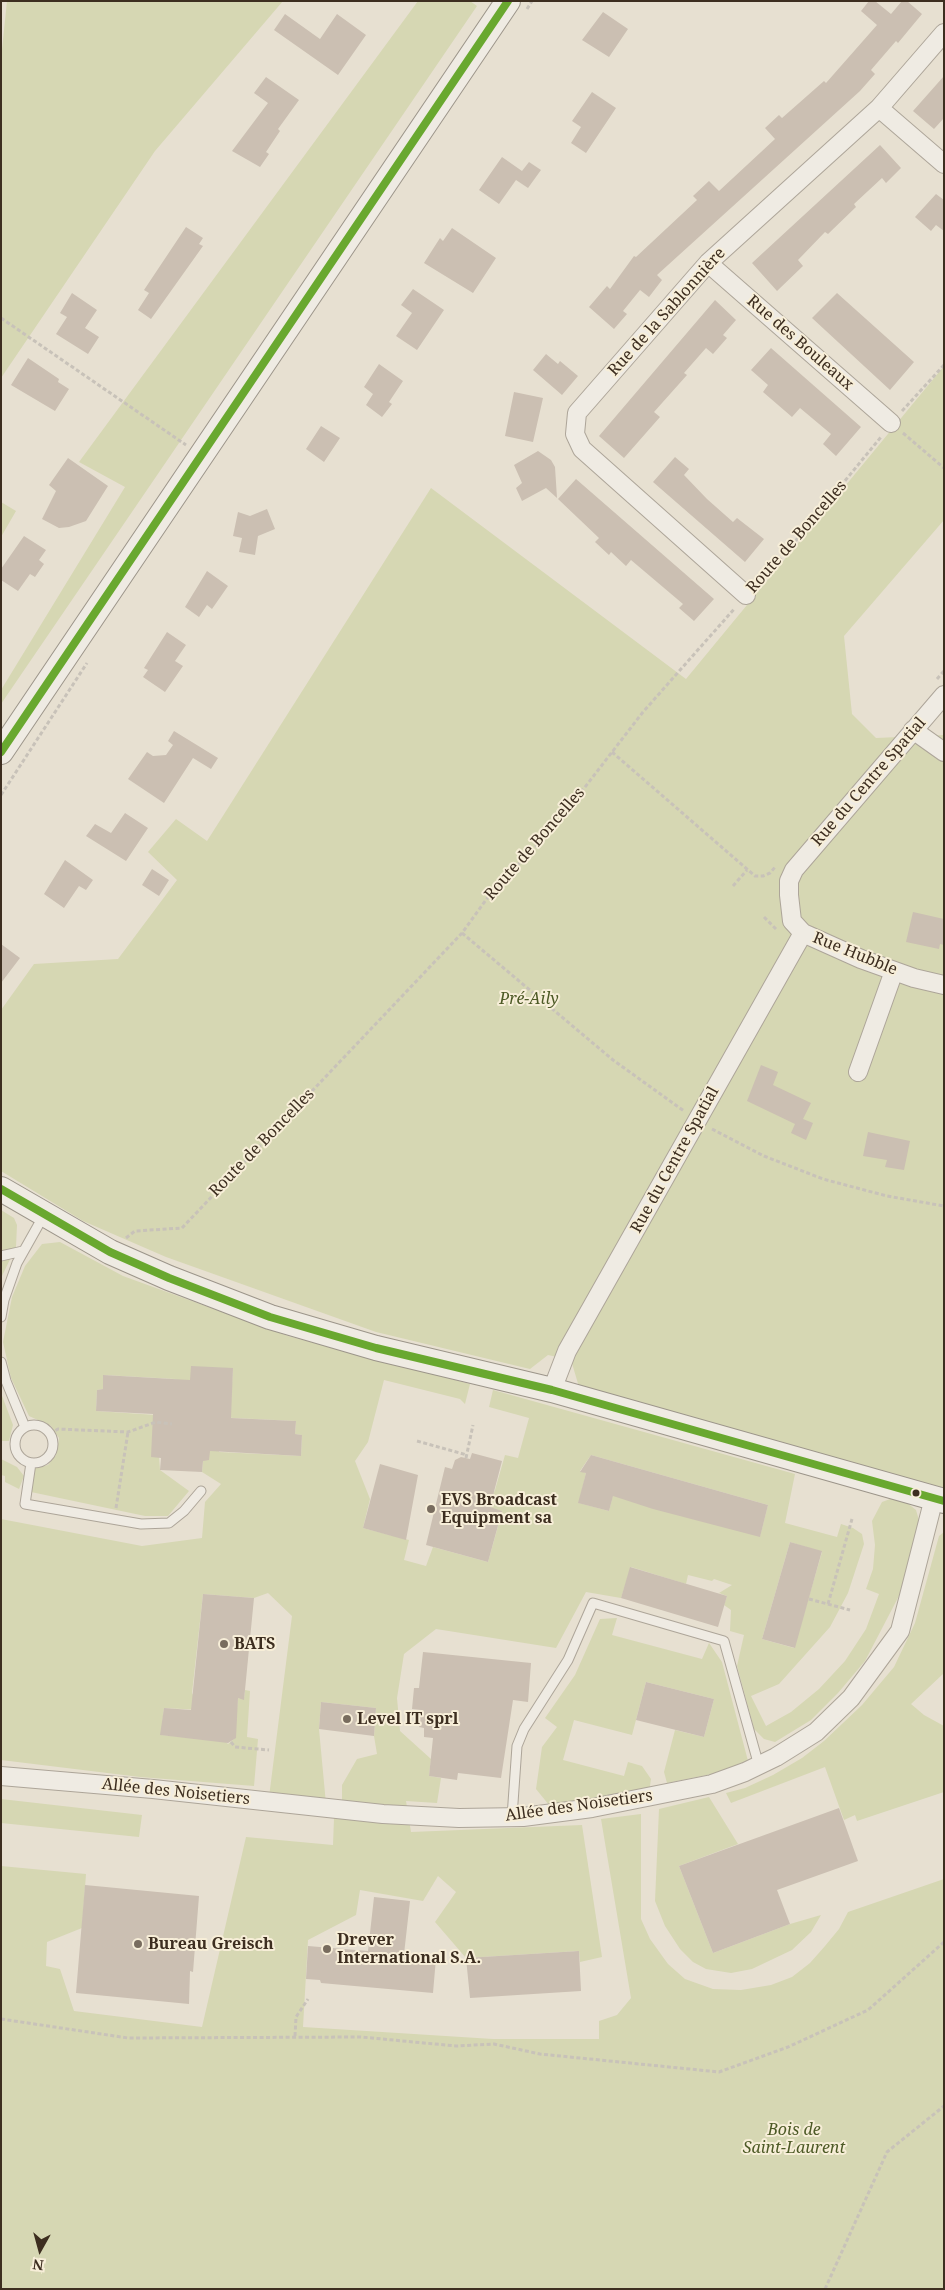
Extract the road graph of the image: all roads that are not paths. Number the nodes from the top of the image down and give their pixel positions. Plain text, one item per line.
1 (508, 1) edge
2 (944, 33) edge
3 (879, 108) junction
4 (944, 164) edge
5 (708, 263) junction
6 (891, 423) road end
7 (746, 595) road end
8 (944, 695) edge
9 (913, 730) junction
10 (1, 752) edge
11 (944, 752) edge
12 (794, 870) joint
13 (804, 933) junction
14 (894, 971) junction
15 (944, 985) edge
16 (858, 1072) dead end
17 (1, 1189) edge
18 (44, 1215) junction
19 (23, 1251) junction
20 (1, 1256) edge
21 (1, 1317) edge
22 (1, 1362) edge
23 (552, 1390) junction
24 (25, 1427) junction
25 (31, 1462) junction
26 (201, 1491) dead end
27 (939, 1499) edge
28 (759, 1766) junction
29 (1, 1776) edge
30 (512, 1817) junction

1 - 10 street
2 - 3 street, Rue de la Sablonnière
3 - 4 street
3 - 5 street, Rue de la Sablonnière
5 - 6 street, Rue des Bouleaux
5 - 7 street, Rue de la Sablonnière
8 - 9 street, Rue du Centre Spatial
9 - 11 street
9 - 12 street, Rue du Centre Spatial
12 - 13 street, Rue Hubble
13 - 14 street, Rue Hubble
13 - 23 street, Rue du Centre Spatial
14 - 15 street, Rue Hubble
14 - 16 street
17 - 18 street
18 - 19 lane
18 - 23 street
19 - 20 lane
19 - 21 lane
22 - 24 lane
23 - 27 street
24 - 25 lane
24 - 25 lane
25 - 26 lane
27 - 28 street, Allée des Noisetiers
28 - 30 street, Allée des Noisetiers
28 - 30 lane
29 - 30 street, Allée des Noisetiers

